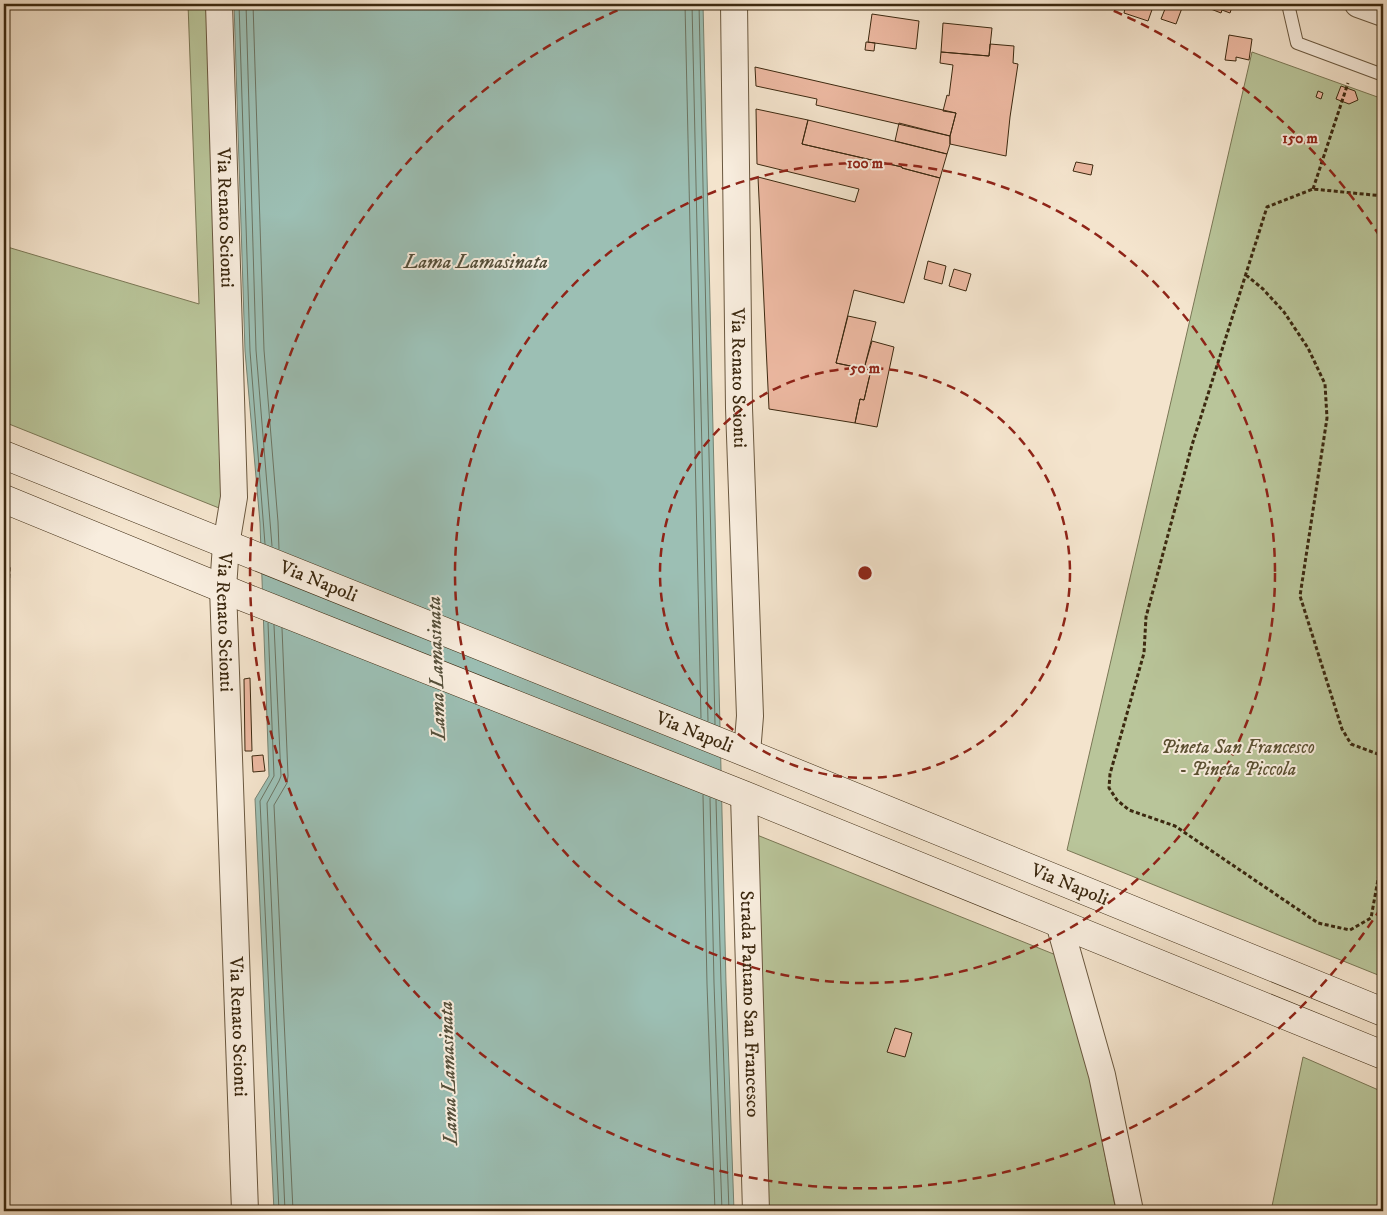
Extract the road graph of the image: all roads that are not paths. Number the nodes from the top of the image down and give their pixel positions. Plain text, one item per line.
1 (220, 4) edge
2 (734, 4) edge
3 (1288, 4) edge
4 (1358, 4) edge
5 (1383, 13) edge
6 (1383, 75) edge
7 (4, 455) edge
8 (4, 499) edge
9 (236, 549) junction
10 (234, 593) junction
11 (747, 753) junction
12 (744, 795) junction
13 (1059, 924) junction
14 (1383, 1012) edge
15 (1383, 1056) edge
16 (245, 1211) edge
17 (756, 1211) edge
18 (1130, 1211) edge

1 - 9 street, Via Renato Scionti
2 - 11 street, Via Renato Scionti
3 - 6 lane
4 - 5 street
7 - 9 main road, Via Napoli
8 - 10 main road
9 - 10 street, Via Renato Scionti
9 - 11 main road, Via Napoli
10 - 12 main road
10 - 16 street, Via Renato Scionti
11 - 14 main road, Via Napoli
12 - 13 main road
12 - 17 street, Strada Pantano San Francesco
13 - 15 main road
13 - 18 street

